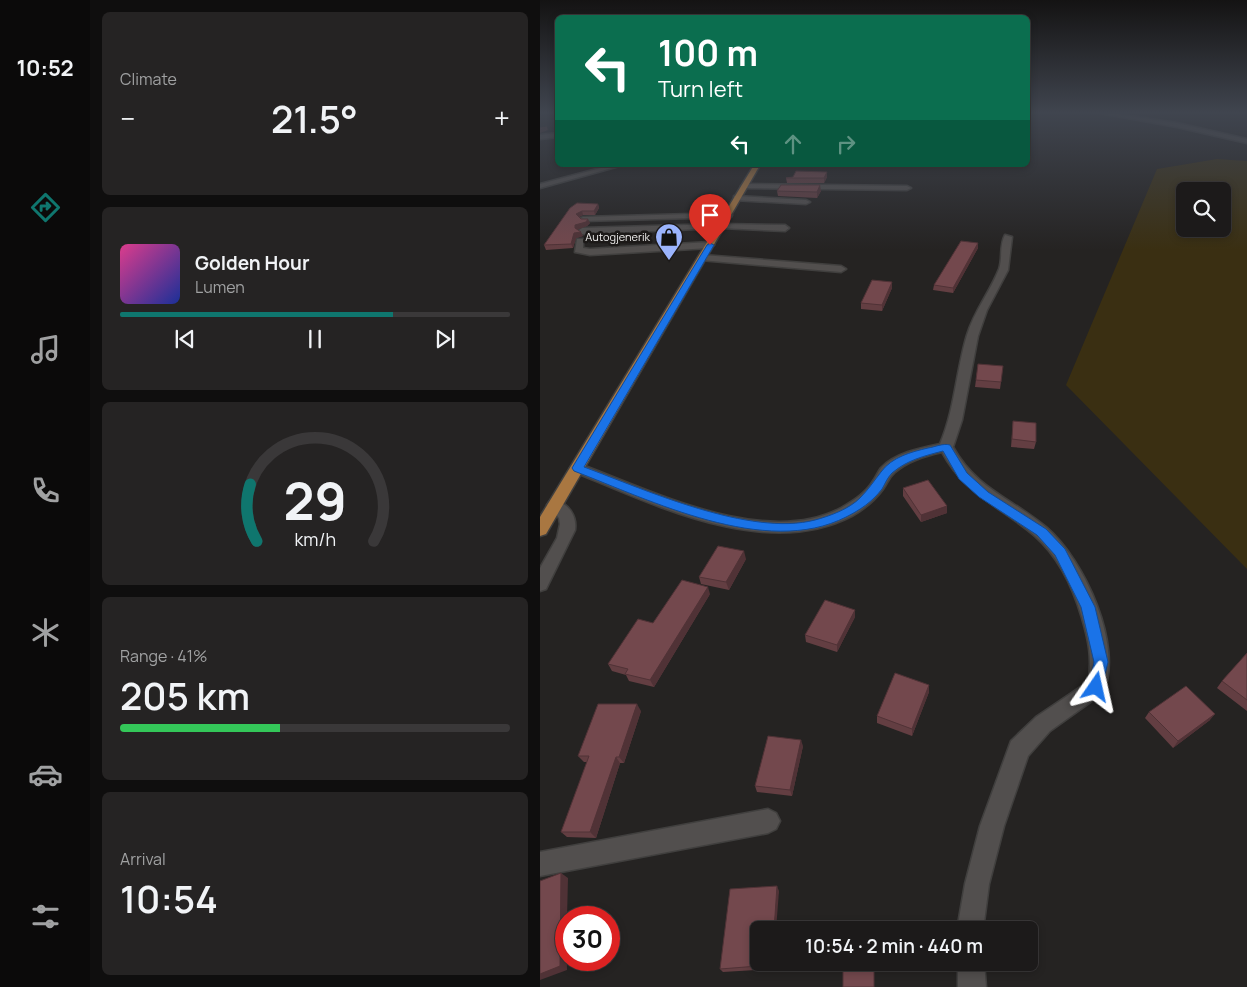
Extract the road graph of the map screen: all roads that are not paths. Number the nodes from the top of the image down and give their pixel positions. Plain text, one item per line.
1 (612, 167) edge
2 (756, 167) edge
3 (540, 186) edge
4 (745, 186) junction
5 (907, 188) dead end
6 (738, 198) junction
7 (806, 202) edge
8 (728, 215) junction
9 (583, 219) edge
10 (721, 226) junction
11 (785, 228) dead end
12 (1008, 237) dead end
13 (710, 245) junction
14 (656, 249) junction
15 (703, 258) junction
16 (648, 260) dead end
17 (841, 269) dead end
18 (946, 447) junction
19 (578, 468) junction
20 (555, 505) junction
21 (540, 530) edge
22 (540, 584) edge
23 (768, 821) dead end
24 (540, 864) edge
25 (972, 921) edge
26 (971, 971) edge
27 (972, 987) edge

1 - 3 street
2 - 4 main road
4 - 5 street
4 - 6 main road
6 - 7 street
6 - 8 main road
8 - 9 street
8 - 10 main road
10 - 11 street
10 - 13 main road
10 - 14 street
12 - 18 street
13 - 14 street
13 - 15 main road
14 - 16 street
15 - 17 street
15 - 19 main road
18 - 19 street
18 - 25 street
19 - 20 main road
20 - 21 main road
20 - 22 street
23 - 24 street
26 - 27 street

